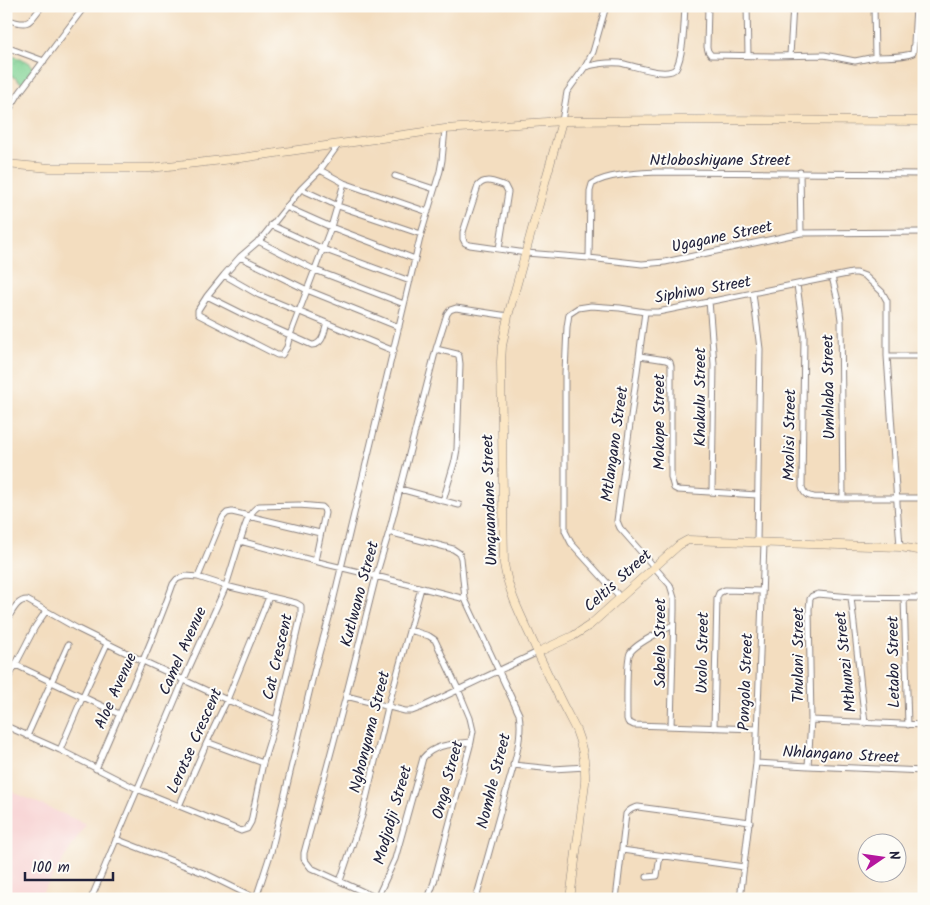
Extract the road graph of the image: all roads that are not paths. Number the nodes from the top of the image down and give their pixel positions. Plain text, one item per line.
1 (42, 6) edge
2 (85, 6) edge
3 (606, 6) edge
4 (685, 6) edge
5 (708, 6) edge
6 (748, 6) edge
7 (793, 6) edge
8 (874, 6) edge
9 (916, 6) edge
10 (6, 19) edge
11 (6, 47) edge
12 (748, 55) junction
13 (790, 56) junction
14 (875, 57) junction
15 (44, 61) junction
16 (585, 67) junction
17 (6, 115) edge
18 (562, 121) junction
19 (924, 121) edge
20 (445, 129) junction
21 (338, 144) junction
22 (6, 164) edge
23 (320, 170) junction
24 (800, 172) junction
25 (924, 174) edge
26 (395, 176) dead end
27 (344, 183) junction
28 (301, 190) junction
29 (434, 190) junction
30 (286, 206) junction
31 (338, 206) junction
32 (428, 212) junction
33 (272, 225) junction
34 (331, 227) junction
35 (924, 232) edge
36 (801, 233) junction
37 (421, 234) junction
38 (258, 241) junction
39 (323, 249) junction
40 (500, 249) junction
41 (526, 252) junction
42 (240, 257) junction
43 (589, 258) junction
44 (415, 259) junction
45 (315, 270) junction
46 (224, 275) junction
47 (832, 277) junction
48 (410, 281) junction
49 (797, 285) junction
50 (307, 290) junction
51 (753, 293) junction
52 (207, 296) junction
53 (709, 301) junction
54 (404, 304) junction
55 (299, 312) junction
56 (645, 312) junction
57 (508, 316) junction
58 (327, 323) junction
59 (399, 327) junction
60 (290, 335) junction
61 (436, 349) junction
62 (394, 351) junction
63 (640, 356) junction
64 (887, 356) junction
65 (924, 356) edge
66 (400, 490) junction
67 (712, 492) junction
68 (758, 494) junction
69 (843, 498) junction
70 (924, 498) edge
71 (896, 499) junction
72 (443, 501) junction
73 (459, 505) dead end
74 (248, 516) junction
75 (389, 532) junction
76 (320, 533) junction
77 (240, 541) junction
78 (760, 543) junction
79 (900, 548) junction
80 (924, 551) edge
81 (315, 561) junction
82 (341, 567) junction
83 (654, 567) junction
84 (376, 576) junction
85 (198, 578) junction
86 (226, 586) junction
87 (421, 588) junction
88 (762, 591) junction
89 (269, 597) junction
90 (620, 597) junction
91 (851, 597) junction
92 (465, 598) junction
93 (904, 598) junction
94 (924, 598) edge
95 (46, 611) junction
96 (6, 621) edge
97 (673, 625) junction
98 (410, 630) junction
99 (107, 644) junction
100 (68, 645) dead end
101 (538, 652) junction
102 (143, 661) junction
103 (16, 665) junction
104 (499, 671) junction
105 (184, 679) junction
106 (52, 682) junction
107 (6, 683) edge
108 (458, 689) junction
109 (83, 696) junction
110 (346, 696) junction
111 (227, 700) junction
112 (388, 707) junction
113 (119, 714) junction
114 (276, 720) junction
115 (811, 720) junction
116 (865, 724) junction
117 (908, 725) junction
118 (924, 725) edge
119 (6, 726) edge
120 (672, 726) junction
121 (714, 728) junction
122 (757, 729) junction
123 (27, 736) junction
124 (207, 742) junction
125 (471, 742) junction
126 (60, 750) junction
127 (756, 762) junction
128 (263, 763) junction
129 (513, 765) junction
130 (808, 766) junction
131 (586, 767) junction
132 (96, 769) junction
133 (924, 771) edge
134 (137, 789) junction
135 (179, 806) junction
136 (750, 822) junction
137 (116, 839) junction
138 (622, 850) junction
139 (660, 856) junction
140 (744, 868) junction
141 (647, 877) dead end
142 (340, 881) junction
143 (257, 898) edge
144 (378, 898) edge
145 (91, 899) edge
146 (428, 899) edge
147 (476, 899) edge
148 (570, 899) edge
149 (616, 899) edge
150 (740, 899) edge

1 - 10 street
2 - 15 street
3 - 16 street
4 - 16 street
5 - 12 street
6 - 12 street
7 - 13 street
8 - 14 street
9 - 14 street
11 - 15 street
12 - 13 street
13 - 14 street
15 - 17 street
16 - 18 street
18 - 19 street
18 - 20 street
18 - 41 street, Umquandane Street
20 - 21 street
20 - 29 street
21 - 22 street
21 - 23 street
23 - 27 street
23 - 28 street
24 - 25 street, Ntloboshiyane Street
24 - 36 street
24 - 43 street, Ntloboshiyane Street
26 - 29 street
27 - 31 street
27 - 32 street
28 - 30 street
28 - 31 street
29 - 32 street
30 - 33 street
30 - 34 street
31 - 34 street
31 - 37 street
32 - 37 street
33 - 38 street
33 - 39 street
34 - 39 street
34 - 44 street
35 - 36 street, Ugagane Street
36 - 43 street, Ugagane Street
37 - 44 street
38 - 42 street
38 - 45 street
39 - 45 street
39 - 48 street
40 - 40 street, Ugagane Street
40 - 41 street, Ugagane Street
41 - 43 street, Ugagane Street
41 - 57 street, Umquandane Street
42 - 46 street
42 - 50 street
44 - 48 street
45 - 50 street
45 - 54 street
46 - 52 street
46 - 55 street
47 - 49 street, Siphiwo Street
47 - 64 street, Siphiwo Street
47 - 69 street, Umhlaba Street
48 - 54 street
49 - 51 street, Siphiwo Street
49 - 69 street, Mxolisi Street
50 - 55 street
50 - 59 street
51 - 53 street, Siphiwo Street
51 - 68 street, Pongola Street
52 - 60 street
52 - 60 street
53 - 56 street, Siphiwo Street
53 - 67 street, Khakulu Street
54 - 59 street
55 - 58 street
55 - 60 street
56 - 63 street, Mtlangano Street
56 - 90 street, Siphiwo Street
57 - 61 street, Kutlwano Street
57 - 101 street, Umquandane Street
58 - 60 street
58 - 62 street
59 - 62 street
61 - 66 street, Kutlwano Street
61 - 72 street
62 - 82 street
63 - 67 street, Mokope Street
63 - 83 street, Mtlangano Street
64 - 65 street
64 - 71 street, Siphiwo Street
66 - 72 street
66 - 75 street, Kutlwano Street
67 - 68 street, Mokope Street
68 - 78 street, Pongola Street
69 - 71 street, Mxolisi Street
70 - 71 street, Mxolisi Street
71 - 79 street, Siphiwo Street
72 - 73 street
74 - 76 street
74 - 76 street
74 - 77 street, Camel Avenue
74 - 85 street
75 - 84 street, Kutlwano Street
75 - 92 street, Nomhle Street
76 - 81 street
77 - 81 street
77 - 86 street, Camel Avenue
78 - 79 street, Celtis Street
78 - 83 street, Celtis Street
78 - 88 street, Pongola Street
79 - 80 street, Celtis Street
81 - 82 street
82 - 84 street
82 - 143 street
83 - 90 street, Celtis Street
83 - 97 street, Sabelo Street
84 - 87 street
84 - 110 street, Kutlwano Street
85 - 86 street, Aloe Avenue
85 - 102 street, Aloe Avenue
86 - 89 street, Cat Crescent
86 - 105 street, Camel Avenue
87 - 92 street
87 - 98 street, Nghonyama Street
88 - 121 street, Uxolo Street
88 - 122 street, Pongola Street
89 - 111 street, Lerotse Crescent
89 - 114 street, Cat Crescent
90 - 101 street, Celtis Street
91 - 93 street, Thulani Street
91 - 115 street, Thulani Street
91 - 116 street, Mthunzi Street
92 - 104 street, Nomhle Street
93 - 94 street, Thulani Street
93 - 117 street, Letabo Street
95 - 96 street, Cat Crescent
95 - 99 street, Cat Crescent
95 - 103 street
97 - 120 street, Sabelo Street
97 - 120 street
98 - 108 street, Onga Street
98 - 112 street, Nghonyama Street
99 - 102 street, Cat Crescent
99 - 109 street
100 - 106 street
101 - 104 street, Celtis Street
101 - 131 street, Umquandane Street
102 - 105 street, Cat Crescent
102 - 113 street, Aloe Avenue
103 - 106 street
103 - 107 street
104 - 108 street, Celtis Street
104 - 129 street, Nomhle Street
105 - 111 street, Cat Crescent
105 - 134 street, Camel Avenue
106 - 109 street
106 - 123 street
108 - 112 street, Celtis Street
108 - 125 street, Onga Street
109 - 113 street
109 - 126 street
110 - 112 street, Celtis Street
110 - 142 street, Kutlwano Street
111 - 114 street, Cat Crescent
111 - 124 street, Lerotse Crescent
112 - 142 street, Nghonyama Street
113 - 132 street, Aloe Avenue
114 - 128 street, Lerotse Crescent
115 - 116 street
115 - 130 street, Thulani Street
116 - 117 street
117 - 118 street
119 - 123 street
120 - 121 street
121 - 122 street
122 - 127 street, Pongola Street
123 - 126 street
124 - 128 street
124 - 135 street, Lerotse Crescent
125 - 144 street, Modjadji Street
125 - 146 street, Onga Street
126 - 132 street
127 - 130 street, Nhlangano Street
127 - 136 street, Pongola Street
128 - 135 street, Lerotse Crescent
129 - 131 street
129 - 147 street, Nomhle Street
130 - 133 street, Nhlangano Street
131 - 148 street, Umquandane Street
132 - 134 street
134 - 135 street
134 - 137 street, Camel Avenue
136 - 138 street
136 - 140 street, Pongola Street
137 - 143 street
137 - 145 street, Camel Avenue
138 - 139 street
138 - 149 street
139 - 140 street
139 - 141 street
140 - 150 street, Pongola Street
142 - 144 street, Kutlwano Street

